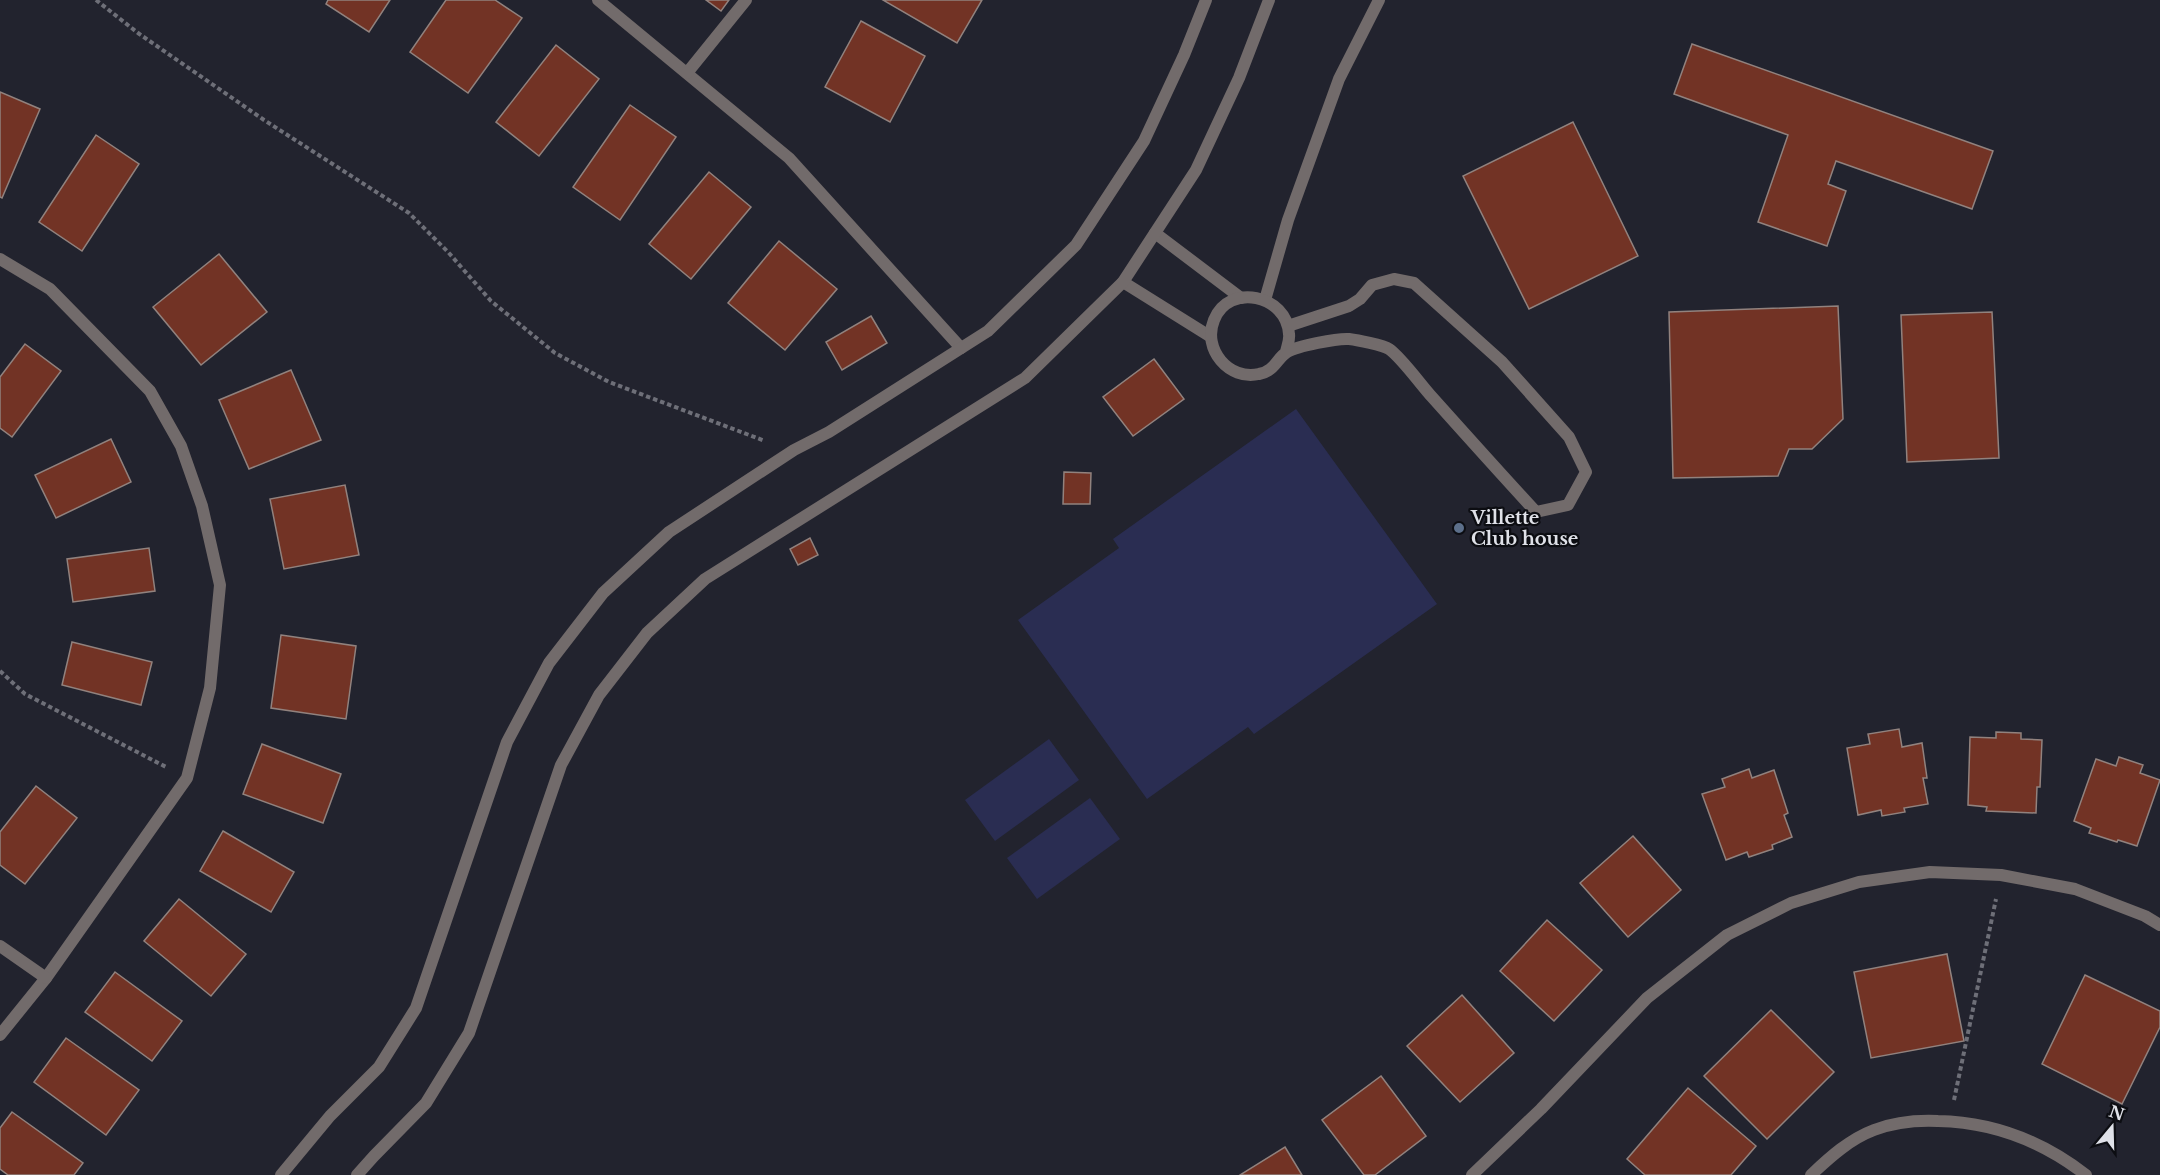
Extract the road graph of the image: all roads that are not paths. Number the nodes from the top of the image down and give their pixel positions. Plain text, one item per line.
1 (598, 0) edge
2 (746, 0) edge
3 (1206, 0) edge
4 (1269, 0) edge
5 (1379, 0) edge
6 (687, 73) junction
7 (1155, 233) junction
8 (0, 259) edge
9 (1123, 282) junction
10 (1241, 298) junction
11 (1265, 300) junction
12 (1288, 326) junction
13 (1211, 337) junction
14 (961, 348) junction
15 (1286, 352) junction
16 (2160, 925) edge
17 (0, 946) edge
18 (46, 978) junction
19 (0, 1035) edge
20 (281, 1175) edge
21 (357, 1175) edge
22 (1472, 1175) edge
23 (1811, 1175) edge
24 (2086, 1175) edge

1 - 6 street
2 - 6 street
3 - 14 street
4 - 7 street
5 - 11 street
6 - 14 street
7 - 9 street
7 - 10 street
8 - 18 street
9 - 13 street
9 - 21 street
10 - 11 street
10 - 13 street
11 - 12 street
12 - 15 street
12 - 15 street
13 - 15 street
14 - 20 street
16 - 22 street
17 - 18 street
18 - 19 street
23 - 24 street

